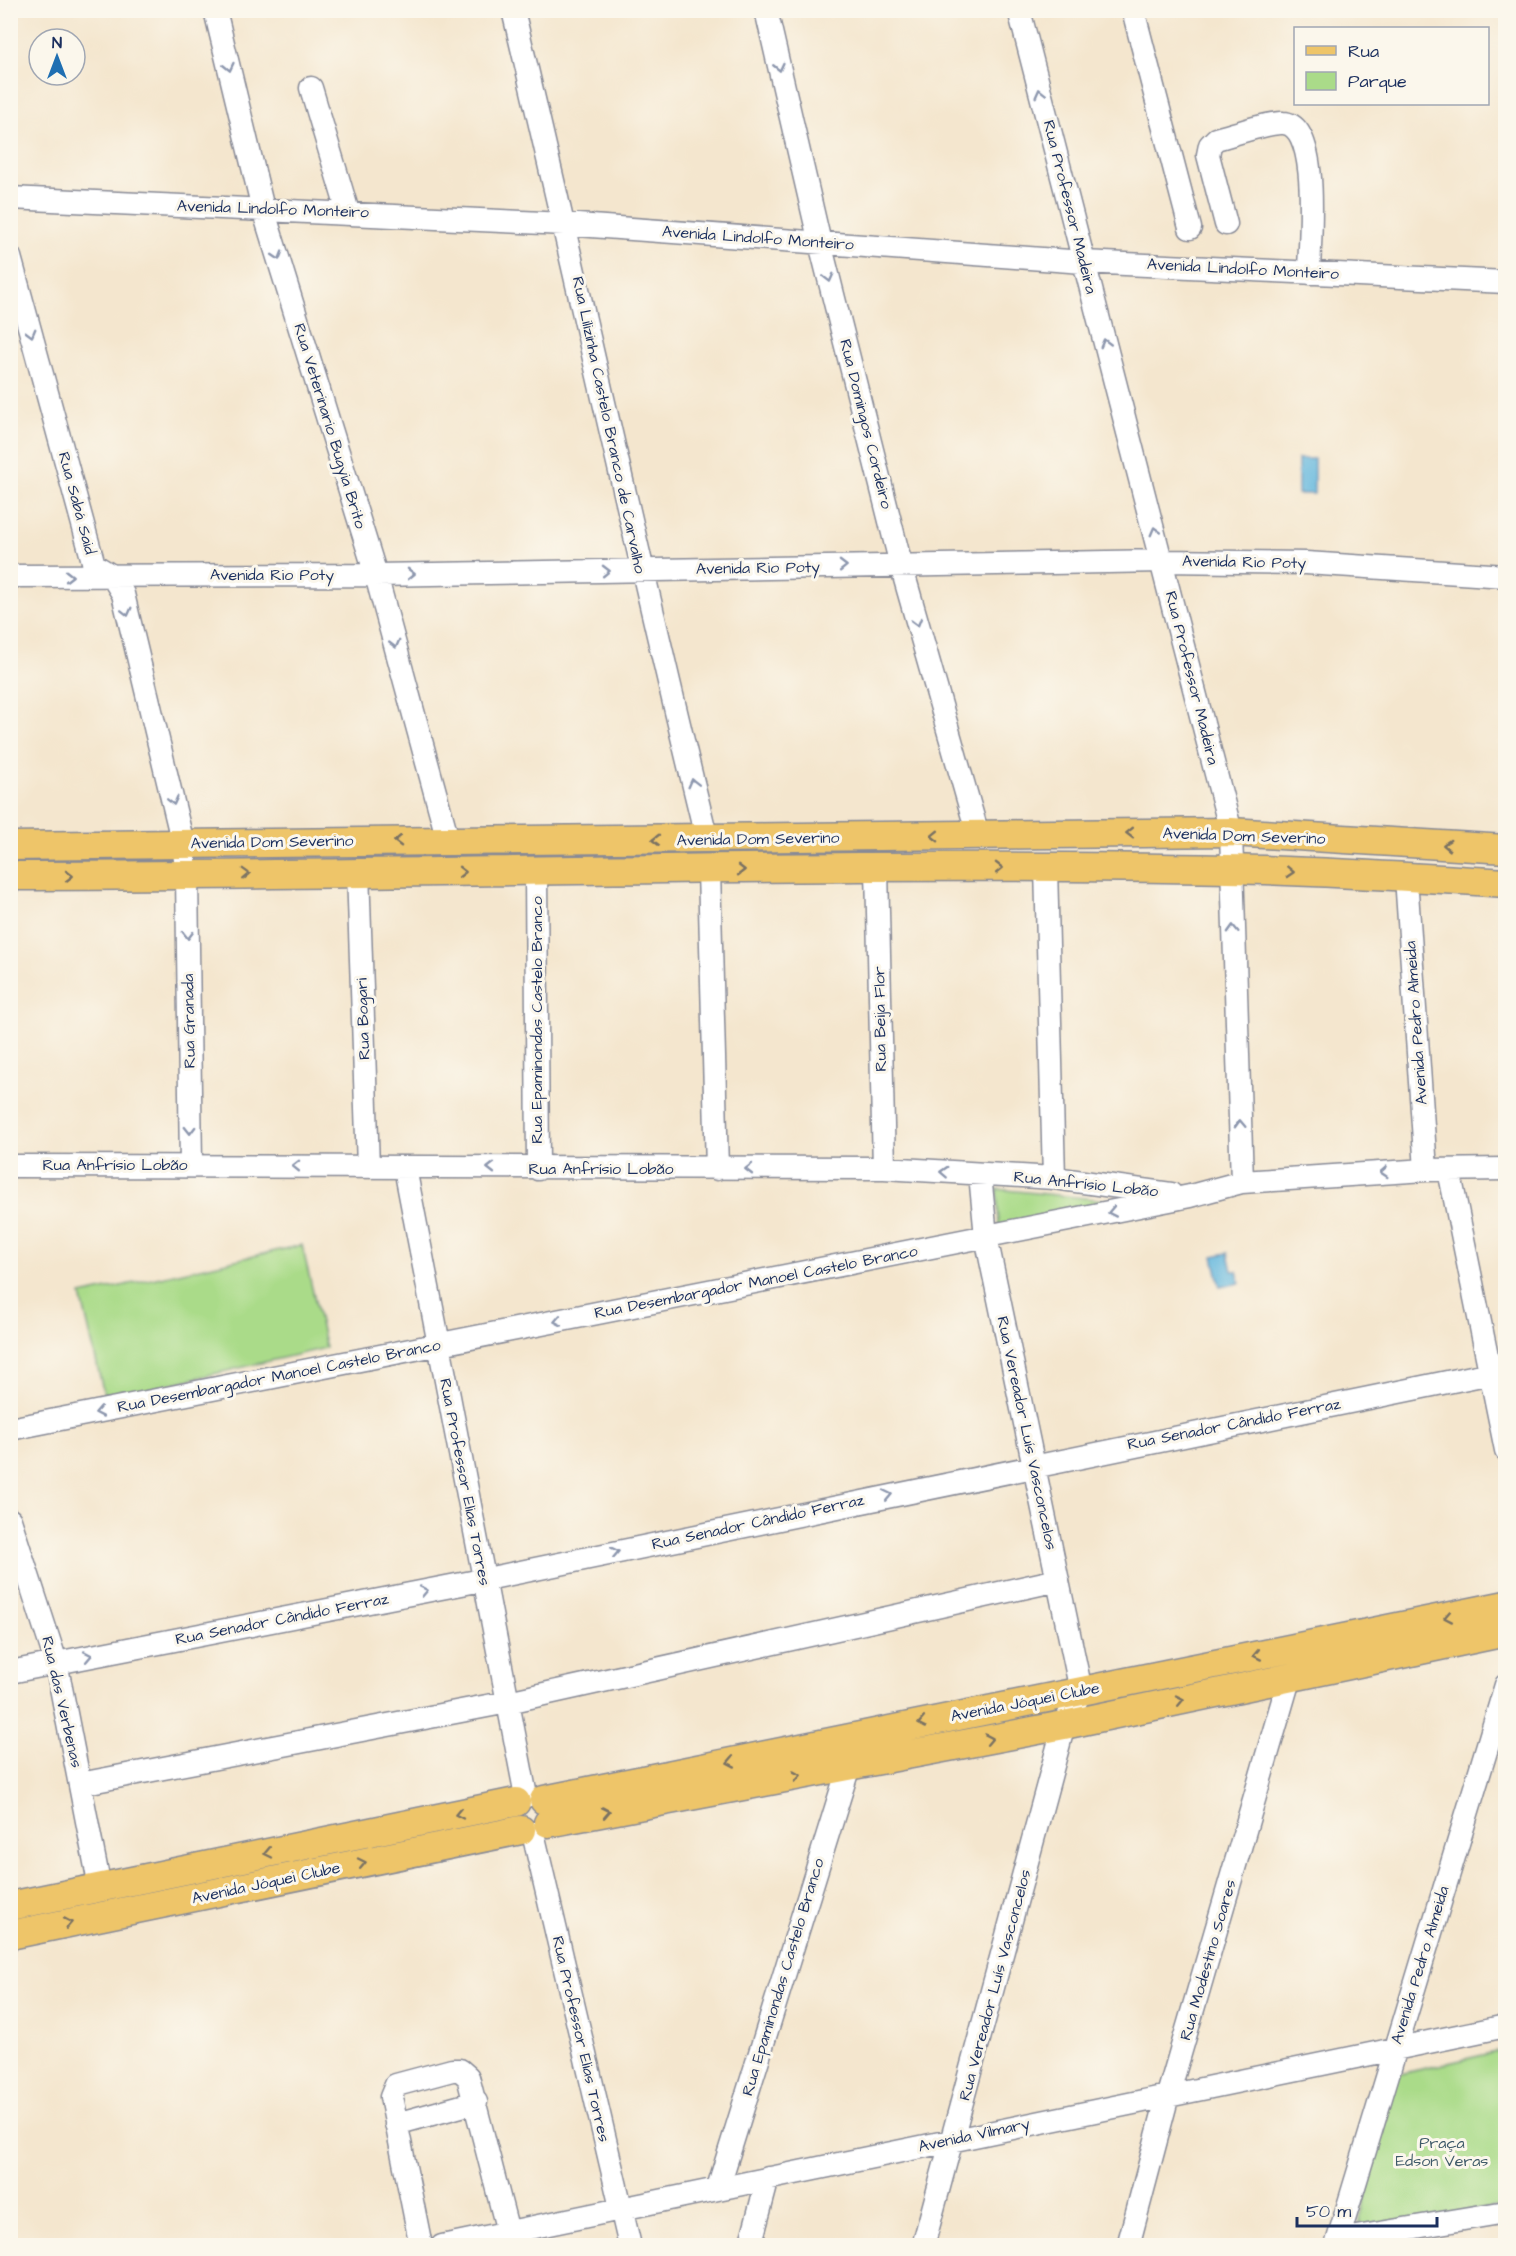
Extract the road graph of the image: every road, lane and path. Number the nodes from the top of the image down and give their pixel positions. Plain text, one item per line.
1 (215, 10) edge
2 (513, 10) edge
3 (766, 10) edge
4 (1020, 10) edge
5 (1132, 10) edge
6 (311, 88) dead end
7 (10, 198) edge
8 (263, 209) junction
9 (348, 212) junction
10 (564, 224) junction
11 (1226, 224) dead end
12 (1190, 228) dead end
13 (820, 243) junction
14 (10, 257) edge
15 (1083, 262) junction
16 (1309, 273) junction
17 (1506, 282) edge
18 (1163, 561) junction
19 (901, 565) junction
20 (640, 570) junction
21 (376, 575) junction
22 (10, 576) edge
23 (112, 576) junction
24 (1506, 576) edge
25 (1231, 832) junction
26 (978, 835) junction
27 (448, 840) junction
28 (707, 840) junction
29 (183, 844) junction
30 (10, 846) edge
31 (1506, 849) edge
32 (1046, 867) junction
33 (877, 869) junction
34 (1231, 869) junction
35 (710, 870) junction
36 (358, 871) junction
37 (536, 872) junction
38 (10, 876) edge
39 (187, 876) junction
40 (1406, 877) junction
41 (1506, 883) edge
42 (191, 1165) junction
43 (10, 1166) edge
44 (368, 1167) junction
45 (405, 1168) junction
46 (884, 1168) junction
47 (538, 1169) junction
48 (717, 1169) junction
49 (1506, 1169) edge
50 (1426, 1170) junction
51 (1449, 1170) junction
52 (980, 1174) junction
53 (1054, 1178) junction
54 (1242, 1182) junction
55 (1190, 1196) junction
56 (986, 1237) junction
57 (439, 1345) junction
58 (1498, 1372) edge
59 (10, 1429) edge
60 (1506, 1450) edge
61 (1034, 1465) junction
62 (10, 1520) edge
63 (484, 1579) junction
64 (1058, 1580) junction
65 (1506, 1605) edge
66 (1506, 1632) edge
67 (56, 1662) junction
68 (10, 1672) edge
69 (1290, 1676) junction
70 (1506, 1685) edge
71 (1082, 1691) junction
72 (508, 1702) junction
73 (1064, 1725) junction
74 (849, 1766) junction
75 (80, 1784) junction
76 (532, 1814) junction
77 (100, 1888) junction
78 (10, 1906) edge
79 (105, 1916) junction
80 (10, 1935) edge
81 (1506, 2026) edge
82 (1393, 2051) junction
83 (1168, 2095) junction
84 (476, 2102) junction
85 (396, 2124) junction
86 (954, 2139) junction
87 (768, 2178) junction
88 (718, 2188) junction
89 (621, 2209) junction
90 (1506, 2212) edge
91 (508, 2232) junction
92 (1337, 2243) edge
93 (421, 2246) edge
94 (442, 2246) edge
95 (630, 2246) edge
96 (750, 2246) edge
97 (923, 2246) edge
98 (1128, 2246) edge

1 -> 8 street, Rua Veterinario Bugyia Brito
2 - 10 street, Rua Lilizinha Castelo Branco de Carvalho
3 -> 13 street, Rua Domingos Cordeiro
15 -> 4 street, Rua Professor Madeira
5 - 12 street
6 - 9 street
7 - 8 street, Avenida Lindolfo Monteiro
8 - 9 street, Avenida Lindolfo Monteiro
8 -> 21 street, Rua Veterinario Bugyia Brito
9 - 10 street, Avenida Lindolfo Monteiro
10 - 13 street, Avenida Lindolfo Monteiro
10 - 20 street, Rua Lilizinha Castelo Branco de Carvalho
11 - 16 street
13 - 15 street, Avenida Lindolfo Monteiro
13 -> 19 street, Rua Domingos Cordeiro
14 -> 23 street, Rua Sabá Said
15 - 16 street, Avenida Lindolfo Monteiro
18 -> 15 street, Rua Professor Madeira
16 - 17 street, Avenida Lindolfo Monteiro
18 - 19 street, Avenida Rio Poty
18 - 24 street, Avenida Rio Poty
18 - 25 street, Rua Professor Madeira
20 -> 19 street, Avenida Rio Poty
19 -> 26 street, Rua Domingos Cordeiro
21 -> 20 street, Avenida Rio Poty
28 -> 20 street, Rua Lilizinha Castelo Branco de Carvalho
21 - 23 street, Avenida Rio Poty
21 -> 27 street, Rua Veterinario Bugyia Brito
22 -> 23 street, Avenida Rio Poty
23 -> 29 street, Rua Sabá Said
25 -> 26 main road, Avenida Dom Severino
31 -> 25 main road, Avenida Dom Severino
25 - 34 street, Rua Professor Madeira
26 -> 28 main road, Avenida Dom Severino
28 -> 27 main road, Avenida Dom Severino
27 -> 29 main road, Avenida Dom Severino
29 - 30 main road, Avenida Dom Severino
29 - 39 street, Rua Granada
33 -> 32 main road, Avenida Dom Severino
32 - 34 main road, Avenida Dom Severino
32 - 53 street
35 -> 33 main road, Avenida Dom Severino
33 - 46 street, Rua Beija Flor
34 -> 40 main road, Avenida Dom Severino
54 -> 34 street, Rua Professor Madeira
35 - 37 main road, Avenida Dom Severino
35 - 48 street
36 -> 37 main road, Avenida Dom Severino
39 -> 36 main road, Avenida Dom Severino
36 - 44 street, Rua Bogari
37 - 47 street, Rua Epaminondas Castelo Branco
38 -> 39 main road, Avenida Dom Severino
39 -> 42 street, Rua Granada
40 - 41 main road, Avenida Dom Severino
40 - 50 street, Avenida Pedro Almeida
42 - 43 street, Rua Anfrísio Lobão
44 -> 42 street, Rua Anfrísio Lobão
44 - 45 street, Rua Anfrísio Lobão
47 -> 45 street, Rua Anfrísio Lobão
45 - 57 street, Rua Professor Elias Torres
46 -> 48 street, Rua Anfrísio Lobão
52 -> 46 street, Rua Anfrísio Lobão
47 - 48 street, Rua Anfrísio Lobão
49 - 51 street, Rua Desembargador Manoel Castelo Branco
50 - 51 street, Rua Desembargador Manoel Castelo Branco
50 -> 54 street, Rua Desembargador Manoel Castelo Branco
51 - 58 street
52 - 53 street, Rua Anfrísio Lobão
52 - 56 street, Rua Vereador Luís Vasconcelos
53 - 55 street, Rua Anfrísio Lobão
54 - 55 street, Rua Desembargador Manoel Castelo Branco
55 -> 56 street, Rua Desembargador Manoel Castelo Branco
56 -> 57 street, Rua Desembargador Manoel Castelo Branco
56 - 61 street, Rua Vereador Luís Vasconcelos
57 -> 59 street, Rua Desembargador Manoel Castelo Branco
57 - 63 street, Rua Professor Elias Torres
58 - 60 street
58 - 61 street, Rua Senador Cândido Ferraz
63 -> 61 street, Rua Senador Cândido Ferraz
61 - 64 street, Rua Vereador Luís Vasconcelos
62 - 67 street, Rua das Verbenas
67 -> 63 street, Rua Senador Cândido Ferraz
63 - 72 street, Rua Professor Elias Torres
64 - 71 street, Rua Vereador Luís Vasconcelos
64 - 72 street
65 -> 71 main road, Avenida Jóquei Clube
66 - 69 main road, Avenida Jóquei Clube
67 - 68 street, Rua Senador Cândido Ferraz
67 - 75 street, Rua das Verbenas
73 -> 69 main road, Avenida Jóquei Clube
69 - 83 street, Rua Modestino Soares
70 - 82 street, Avenida Pedro Almeida
71 - 73 street, Rua Vereador Luís Vasconcelos
71 -> 76 main road, Avenida Jóquei Clube
72 - 75 street
72 - 76 street, Rua Professor Elias Torres
74 -> 73 main road, Avenida Jóquei Clube
73 - 86 street, Rua Vereador Luís Vasconcelos
76 -> 74 main road, Avenida Jóquei Clube
74 - 88 street, Rua Epaminondas Castelo Branco
75 - 77 street, Rua das Verbenas
76 -> 77 main road, Avenida Jóquei Clube
79 -> 76 main road, Avenida Jóquei Clube
76 - 89 street, Rua Professor Elias Torres
77 - 78 main road, Avenida Jóquei Clube
77 - 79 main road
80 -> 79 main road, Avenida Jóquei Clube
81 - 82 street, Avenida Vilmary
82 - 83 street, Avenida Vilmary
82 - 92 street, Avenida Pedro Almeida
83 - 86 street, Avenida Vilmary
83 - 98 street, Rua Modestino Soares
84 - 85 street
84 - 85 street
84 - 91 street
85 - 93 street
86 - 87 street, Avenida Vilmary
86 - 97 street, Rua Vereador Luís Vasconcelos
87 - 88 street, Avenida Vilmary
87 - 96 street
88 - 89 street, Avenida Vilmary
89 - 91 street, Avenida Vilmary
89 - 95 street, Rua Professor Elias Torres
90 - 92 street
91 - 94 street, Avenida Vilmary

